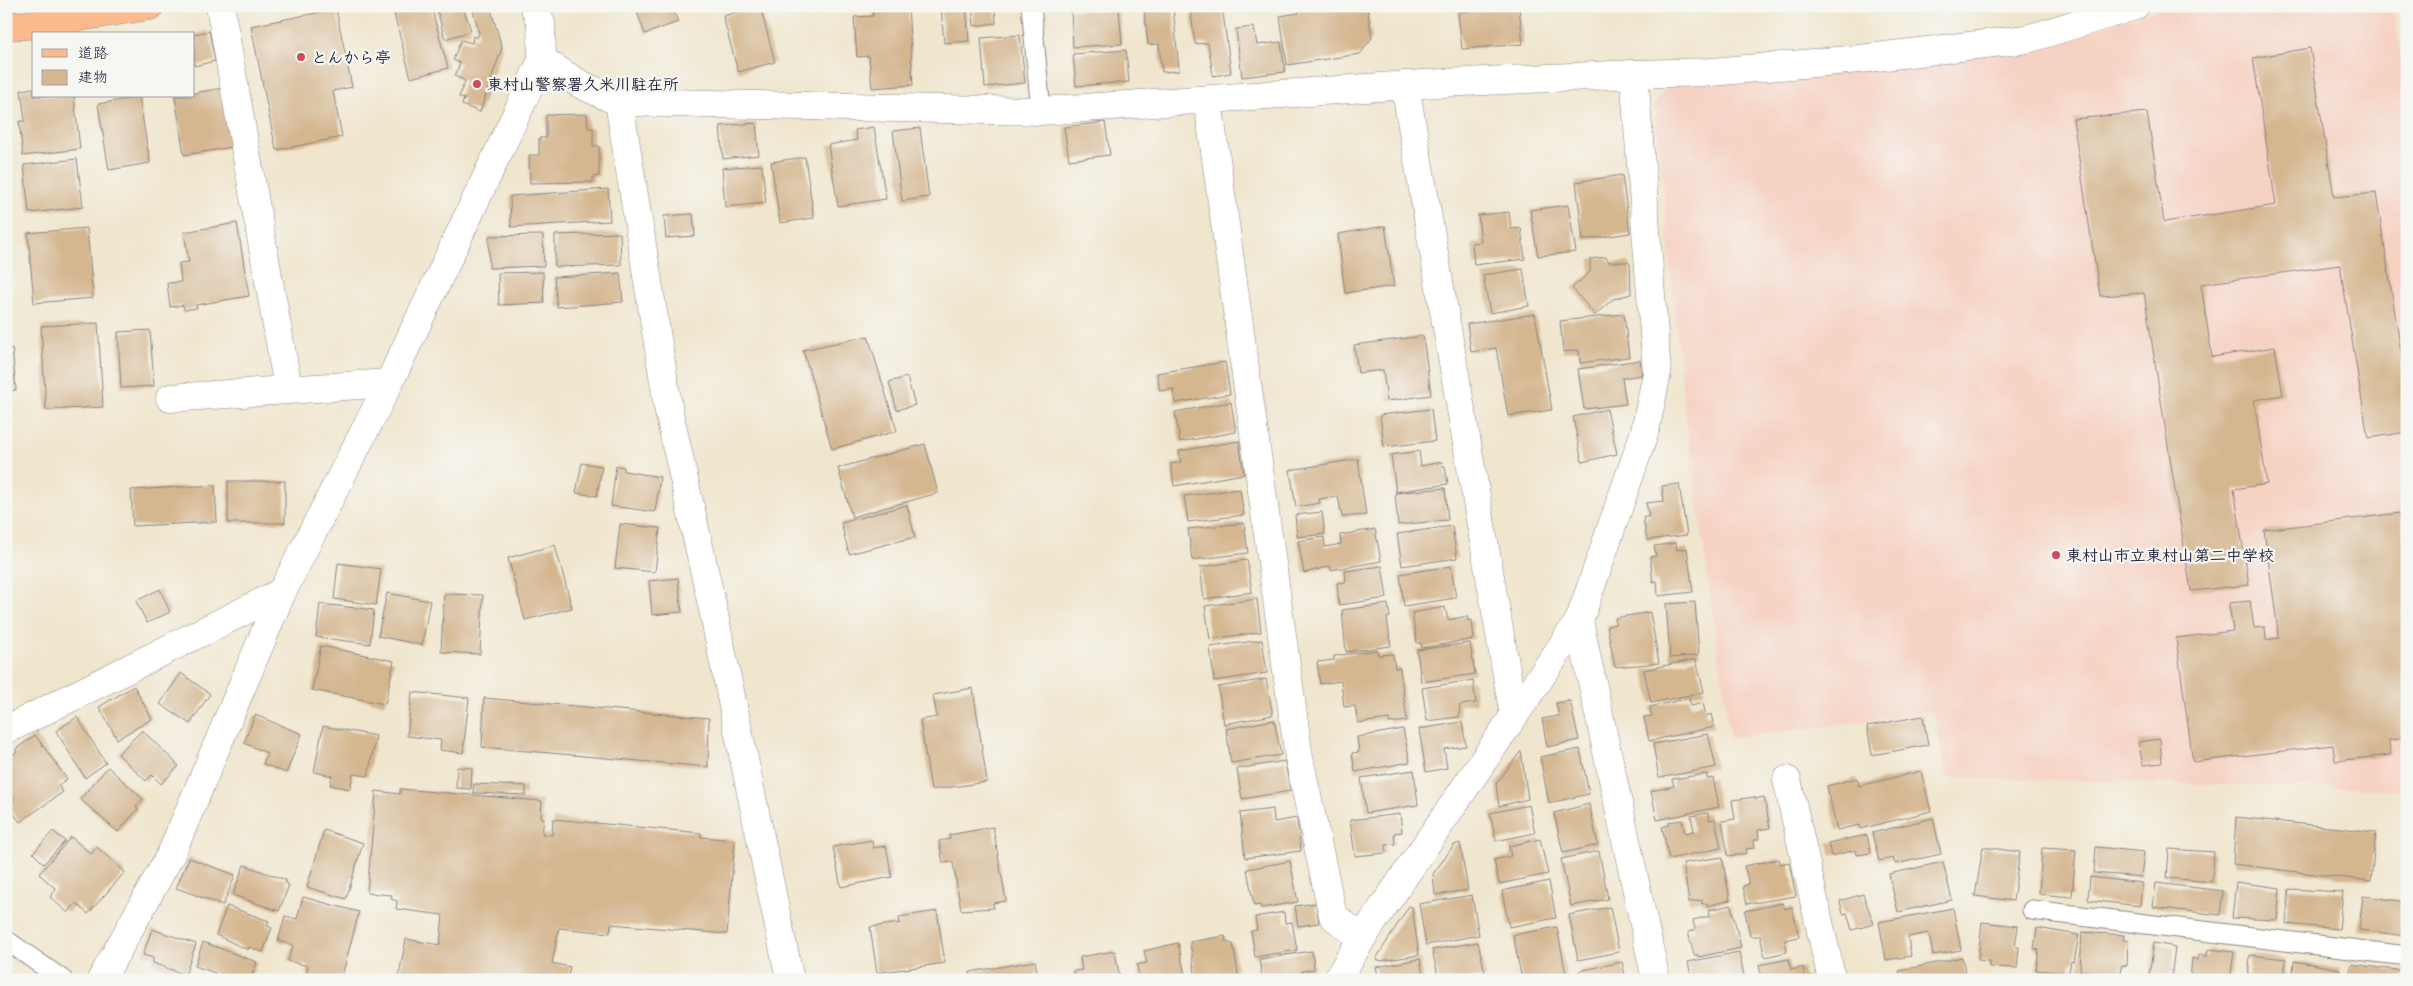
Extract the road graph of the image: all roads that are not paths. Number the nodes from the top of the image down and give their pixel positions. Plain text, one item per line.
1 (150, 6) edge
2 (220, 6) edge
3 (534, 6) edge
4 (1031, 6) edge
5 (2135, 6) edge
6 (6, 26) edge
7 (542, 60) junction
8 (1634, 74) junction
9 (1405, 85) junction
10 (1208, 101) junction
11 (619, 102) junction
12 (1041, 111) junction
13 (390, 383) junction
14 (288, 388) junction
15 (170, 398) dead end
16 (282, 592) junction
17 (1579, 621) junction
18 (1514, 716) junction
19 (6, 730) edge
20 (1788, 780) dead end
21 (2032, 910) dead end
22 (1362, 938) junction
23 (6, 940) edge
24 (2407, 956) edge
25 (108, 978) edge
26 (63, 980) edge
27 (790, 980) edge
28 (1336, 980) edge
29 (1656, 980) edge
30 (1832, 980) edge

1 - 6 main road
2 - 14 street
3 - 7 street
4 - 12 lane
5 - 8 street
7 - 11 street
7 - 13 street
8 - 9 street
8 - 17 street
9 - 10 street
9 - 18 street
10 - 12 street
10 - 22 street
11 - 12 street
11 - 27 street
13 - 14 street
13 - 16 street
14 - 15 street
16 - 19 street
16 - 25 street
17 - 18 street
17 - 29 street
18 - 22 street
20 - 30 street
21 - 24 lane
22 - 28 street
23 - 26 lane

